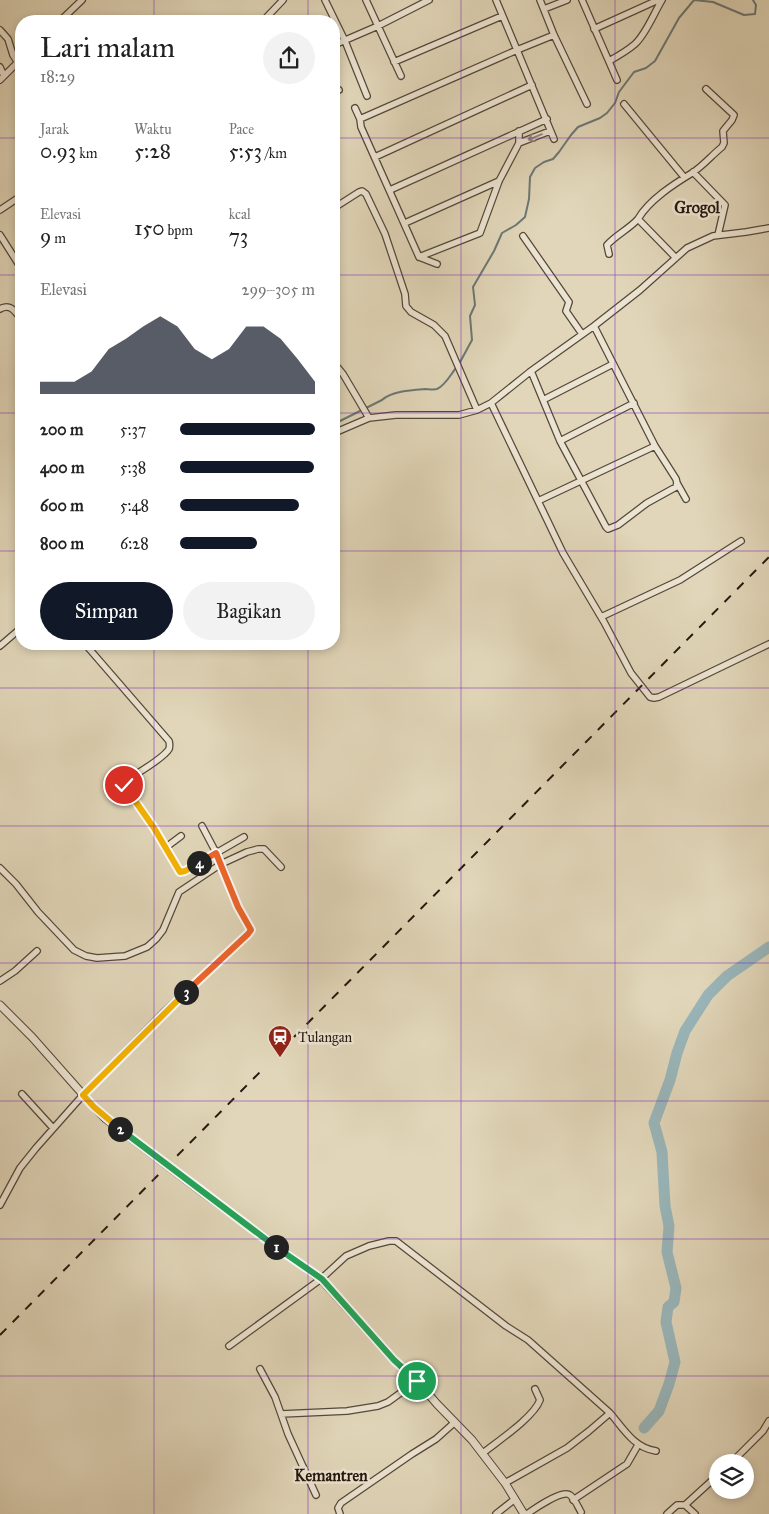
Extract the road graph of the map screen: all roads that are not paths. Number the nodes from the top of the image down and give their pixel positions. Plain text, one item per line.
1 (82, 0) edge
2 (282, 0) edge
3 (325, 0) edge
4 (366, 0) edge
5 (428, 0) edge
6 (496, 0) edge
7 (540, 0) edge
8 (566, 0) edge
9 (582, 0) edge
10 (660, 0) edge
11 (544, 9) junction
12 (66, 15) edge
13 (268, 15) edge
14 (332, 15) edge
15 (502, 16) junction
16 (378, 26) junction
17 (0, 30) edge
18 (594, 30) junction
19 (340, 31) edge
20 (554, 35) junction
21 (8, 41) junction
22 (345, 41) junction
23 (340, 43) edge
24 (0, 44) edge
25 (517, 50) junction
26 (15, 57) edge
27 (609, 61) junction
28 (394, 62) junction
29 (15, 66) edge
30 (0, 67) edge
31 (401, 76) dead end
32 (2, 78) edge
33 (618, 80) dead end
34 (532, 85) junction
35 (706, 89) dead end
36 (367, 96) dead end
37 (587, 104) dead end
38 (624, 104) dead end
39 (355, 108) dead end
40 (360, 119) junction
41 (547, 119) junction
42 (519, 131) junction
43 (550, 131) junction
44 (554, 139) dead end
45 (519, 143) junction
46 (375, 157) junction
47 (693, 172) junction
48 (684, 177) junction
49 (499, 181) junction
50 (390, 190) junction
51 (15, 200) edge
52 (340, 204) edge
53 (0, 210) edge
54 (638, 219) junction
55 (405, 223) junction
56 (769, 228) edge
57 (0, 235) edge
58 (718, 235) junction
59 (523, 236) dead end
60 (609, 254) dead end
61 (419, 257) junction
62 (676, 258) junction
63 (15, 259) edge
64 (437, 264) dead end
65 (0, 308) edge
66 (15, 311) edge
67 (594, 326) junction
68 (582, 334) junction
69 (613, 364) junction
70 (340, 370) edge
71 (530, 371) junction
72 (543, 400) junction
73 (491, 402) junction
74 (634, 403) junction
75 (478, 410) junction
76 (369, 418) junction
77 (340, 430) edge
78 (560, 440) junction
79 (655, 446) junction
80 (582, 481) junction
81 (677, 483) junction
82 (686, 499) dead end
83 (538, 502) junction
84 (742, 541) dead end
85 (601, 617) junction
86 (15, 633) edge
87 (769, 644) edge
88 (0, 646) edge
89 (90, 650) edge
90 (202, 826) dead end
91 (181, 836) dead end
92 (244, 837) dead end
93 (165, 848) junction
94 (219, 859) junction
95 (281, 867) dead end
96 (0, 868) edge
97 (37, 951) dead end
98 (0, 981) edge
99 (0, 1005) edge
100 (22, 1094) dead end
101 (83, 1095) junction
102 (54, 1128) junction
103 (2, 1194) edge
104 (0, 1205) edge
105 (322, 1279) junction
106 (229, 1346) dead end
107 (260, 1370) dead end
108 (417, 1381) junction
109 (535, 1389) dead end
110 (610, 1413) junction
111 (281, 1414) junction
112 (769, 1421) edge
113 (456, 1422) junction
114 (638, 1445) junction
115 (656, 1451) dead end
116 (483, 1452) junction
117 (740, 1454) edge
118 (505, 1483) junction
119 (709, 1483) edge
120 (316, 1494) dead end
121 (573, 1500) junction
122 (684, 1505) junction
123 (520, 1507) edge
124 (581, 1512) dead end
125 (340, 1514) edge
126 (496, 1514) edge
127 (667, 1514) edge
128 (695, 1514) edge

1 - 12 street
2 - 13 street
3 - 14 street
4 - 16 street
5 - 16 street
6 - 15 street
7 - 11 street
8 - 11 street
9 - 18 street
10 - 18 street
10 - 27 street
11 - 20 street
15 - 25 street
15 - 28 street
16 - 22 street
16 - 28 street
17 - 21 street
18 - 27 street
19 - 22 street
20 - 25 street
20 - 37 street
21 - 24 street
21 - 26 street
22 - 23 street
22 - 36 street
25 - 34 street
25 - 40 street
27 - 33 street
28 - 31 street
29 - 32 street
30 - 32 street
34 - 41 street
34 - 46 street
35 - 47 street
38 - 48 street
39 - 40 street
40 - 46 street
41 - 42 street
41 - 43 street
42 - 45 street
42 - 50 street
43 - 44 street
43 -> 45 street
45 - 49 street
46 - 50 street
47 - 48 street
47 - 58 street
48 - 54 street
49 - 55 street
49 - 61 street
50 - 55 street
51 - 53 street
52 - 75 street
54 - 60 street
54 - 62 street
55 - 61 street
56 - 58 street
57 - 63 street
58 - 62 street
59 - 68 street
61 - 64 street
62 - 67 street
65 - 66 street
67 - 68 street
67 - 69 street
68 - 71 street
69 - 72 street
69 - 74 street
70 - 76 street
71 - 72 street
71 - 73 street
72 - 78 street
73 - 75 street
73 - 83 street
74 - 78 street
74 - 79 street
75 - 76 street
76 - 77 street
78 - 80 street
79 - 80 street
79 - 81 street
80 - 81 street
80 - 83 street
81 - 82 street
83 - 85 street
84 - 85 street
85 - 87 street
86 - 88 street
89 - 93 street
90 - 94 street
91 - 93 street
92 - 94 street
93 - 94 street
94 - 95 street
94 - 96 street
94 - 101 street
97 - 98 street
99 - 101 street
100 - 102 street
101 - 102 street
101 - 105 street
102 - 103 street
103 - 104 street
105 - 106 street
105 - 108 street
105 - 110 street
107 - 111 street
108 - 111 street
108 - 113 street
109 - 116 street
110 - 114 street
110 - 118 street
111 - 120 street
112 - 117 street
113 - 116 street
113 - 125 street
114 - 115 street
114 - 121 street
116 - 118 street
118 - 123 street
119 - 122 street
121 - 123 street
121 - 124 street
122 - 127 street
122 - 128 street
123 - 126 street

